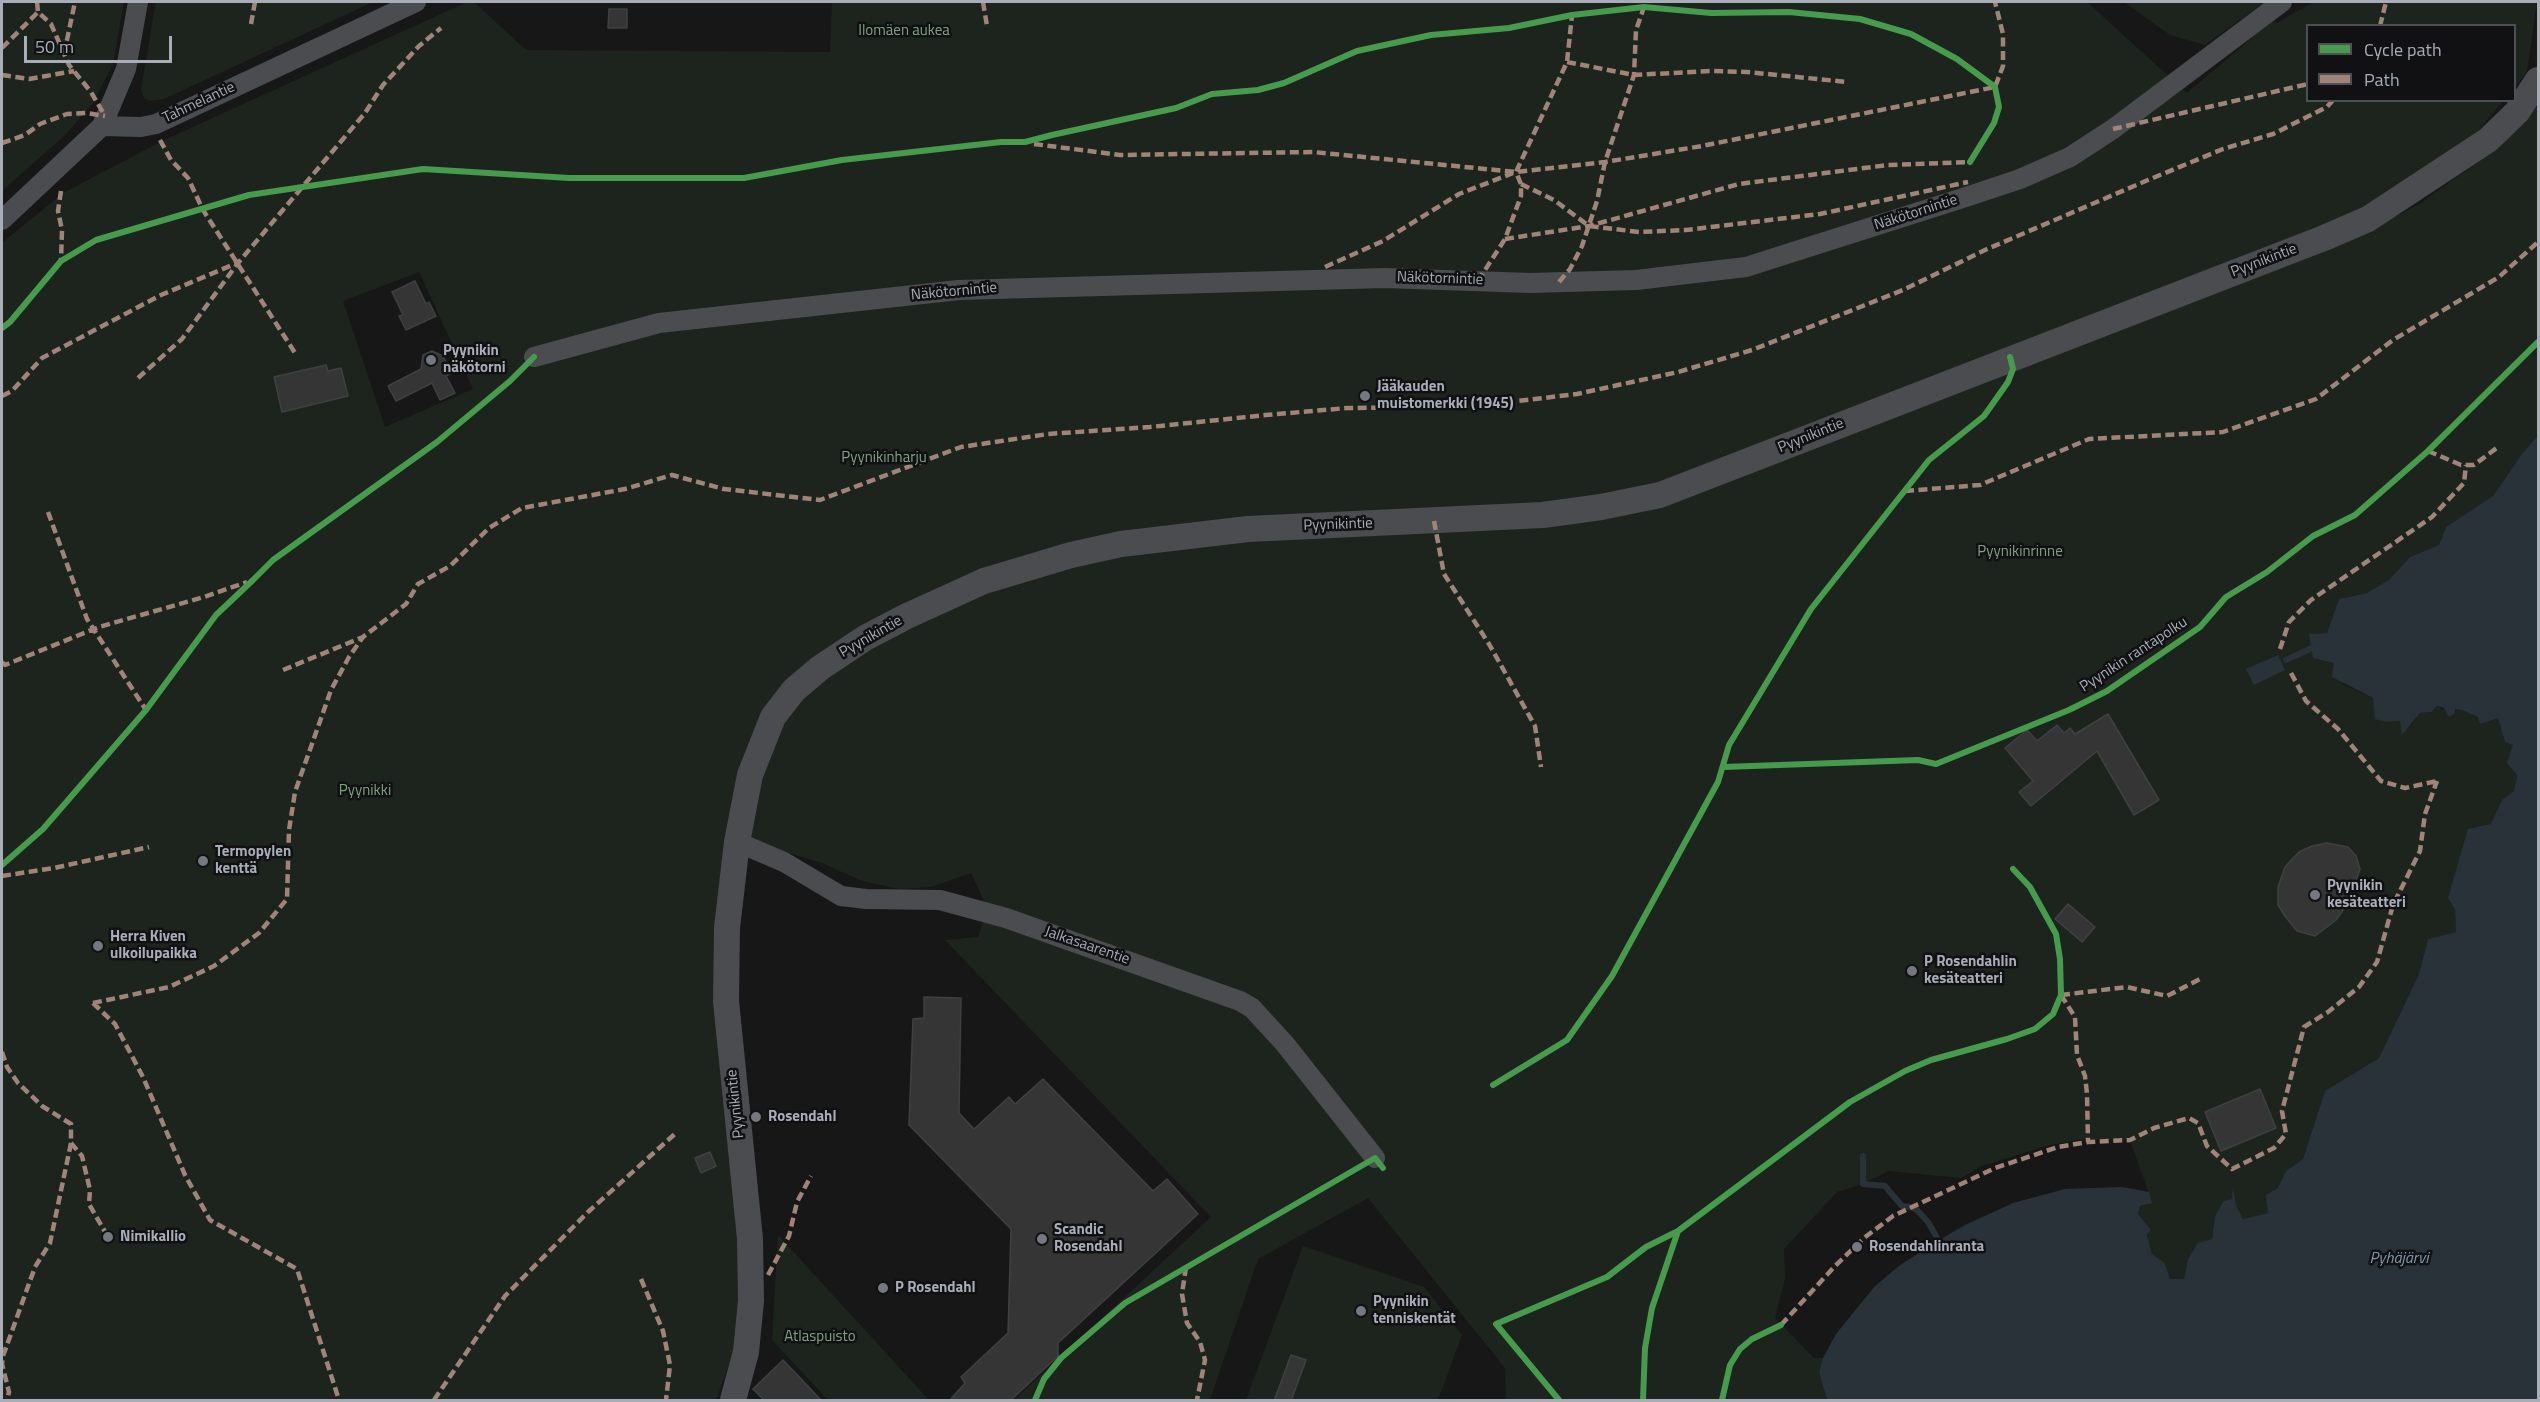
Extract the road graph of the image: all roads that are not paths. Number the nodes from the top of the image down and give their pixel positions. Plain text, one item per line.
1 (138, 2) edge
2 (416, 2) edge
3 (2282, 2) edge
4 (2538, 80) edge
5 (102, 126) junction
6 (2, 220) edge
7 (534, 357) dead end
8 (737, 842) junction
9 (1375, 1158) dead end
10 (733, 1401) edge

1 - 5 street
2 - 5 street, Tahmelantie
3 - 7 street, Näkötornintie
4 - 8 street, Pyynikintie
5 - 6 street
8 - 9 street, Jalkasaarentie
8 - 10 street, Pyynikintie

